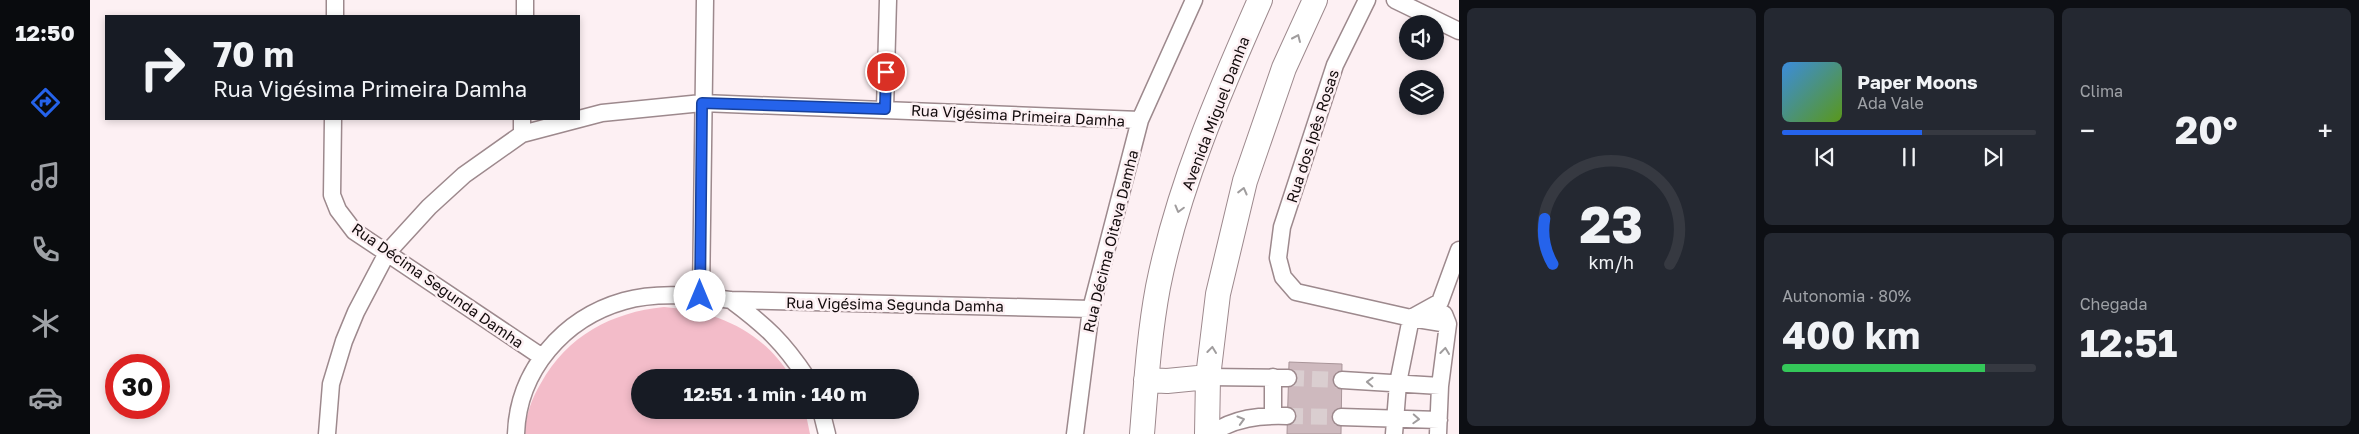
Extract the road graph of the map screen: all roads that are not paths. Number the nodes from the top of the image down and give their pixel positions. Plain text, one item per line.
1 (335, 0) edge
2 (525, 0) edge
3 (705, 0) edge
4 (888, 0) edge
5 (1194, 0) edge
6 (1260, 0) edge
7 (1315, 0) edge
8 (1367, 0) edge
9 (1395, 0) edge
10 (335, 15) edge
11 (525, 15) edge
12 (1459, 31) edge
13 (702, 103) junction
14 (885, 109) junction
15 (580, 117) edge
16 (333, 120) edge
17 (559, 120) edge
18 (1140, 120) junction
19 (522, 126) edge
20 (1459, 250) edge
21 (387, 253) junction
22 (700, 296) junction
23 (731, 300) junction
24 (1440, 302) junction
25 (1090, 309) junction
26 (1411, 318) junction
27 (1448, 324) junction
28 (542, 356) junction
29 (802, 369) edge
30 (1208, 377) junction
31 (1146, 380) junction
32 (1342, 380) tunnel mouth
33 (1398, 383) junction
34 (1440, 386) junction
35 (1341, 417) tunnel mouth
36 (823, 419) edge
37 (1394, 426) edge
38 (1439, 427) edge
39 (1145, 433) edge
40 (327, 434) edge
41 (516, 434) edge
42 (826, 434) edge
43 (1075, 434) edge
44 (1207, 434) edge
45 (1211, 434) edge

1 - 10 street
2 - 11 street
3 - 13 street
4 - 14 street
5 - 18 street, Rua Décima Oitava Damha
6 -> 31 street, Avenida Miguel Damha
30 -> 7 street
8 - 26 street, Rua dos Ipês Rosas
9 - 12 street
13 - 14 street, Rua Vigésima Primeira Damha
13 - 15 street, Rua Vigésima Primeira Damha
13 - 22 street
14 - 18 street, Rua Vigésima Primeira Damha
16 - 21 street, Rua Décima Segunda Damha
17 - 19 street, Rua Vigésima Primeira Damha
18 - 25 street, Rua Décima Oitava Damha
19 - 21 street, Rua Vigésima Primeira Damha
20 - 24 street
21 - 28 street, Rua Décima Segunda Damha
21 - 40 street, Rua Vigésima Primeira Damha
22 - 23 street, Rua Vigésima Segunda Damha
22 - 28 street, Rua Vigésima Segunda Damha
23 - 25 street, Rua Vigésima Segunda Damha
23 - 29 street
24 - 26 street
24 - 27 street
25 - 43 street, Rua Décima Oitava Damha
26 - 27 street
26 - 33 street
34 -> 27 street
28 - 41 street, Rua Vigésima Segunda Damha
30 - 31 street
30 - 44 street
45 -> 30 street
31 - 39 street, Avenida Miguel Damha
33 -> 32 street
33 - 34 street
33 - 37 street
34 - 38 street
35 - 37 street
36 - 42 street
37 -> 38 street

